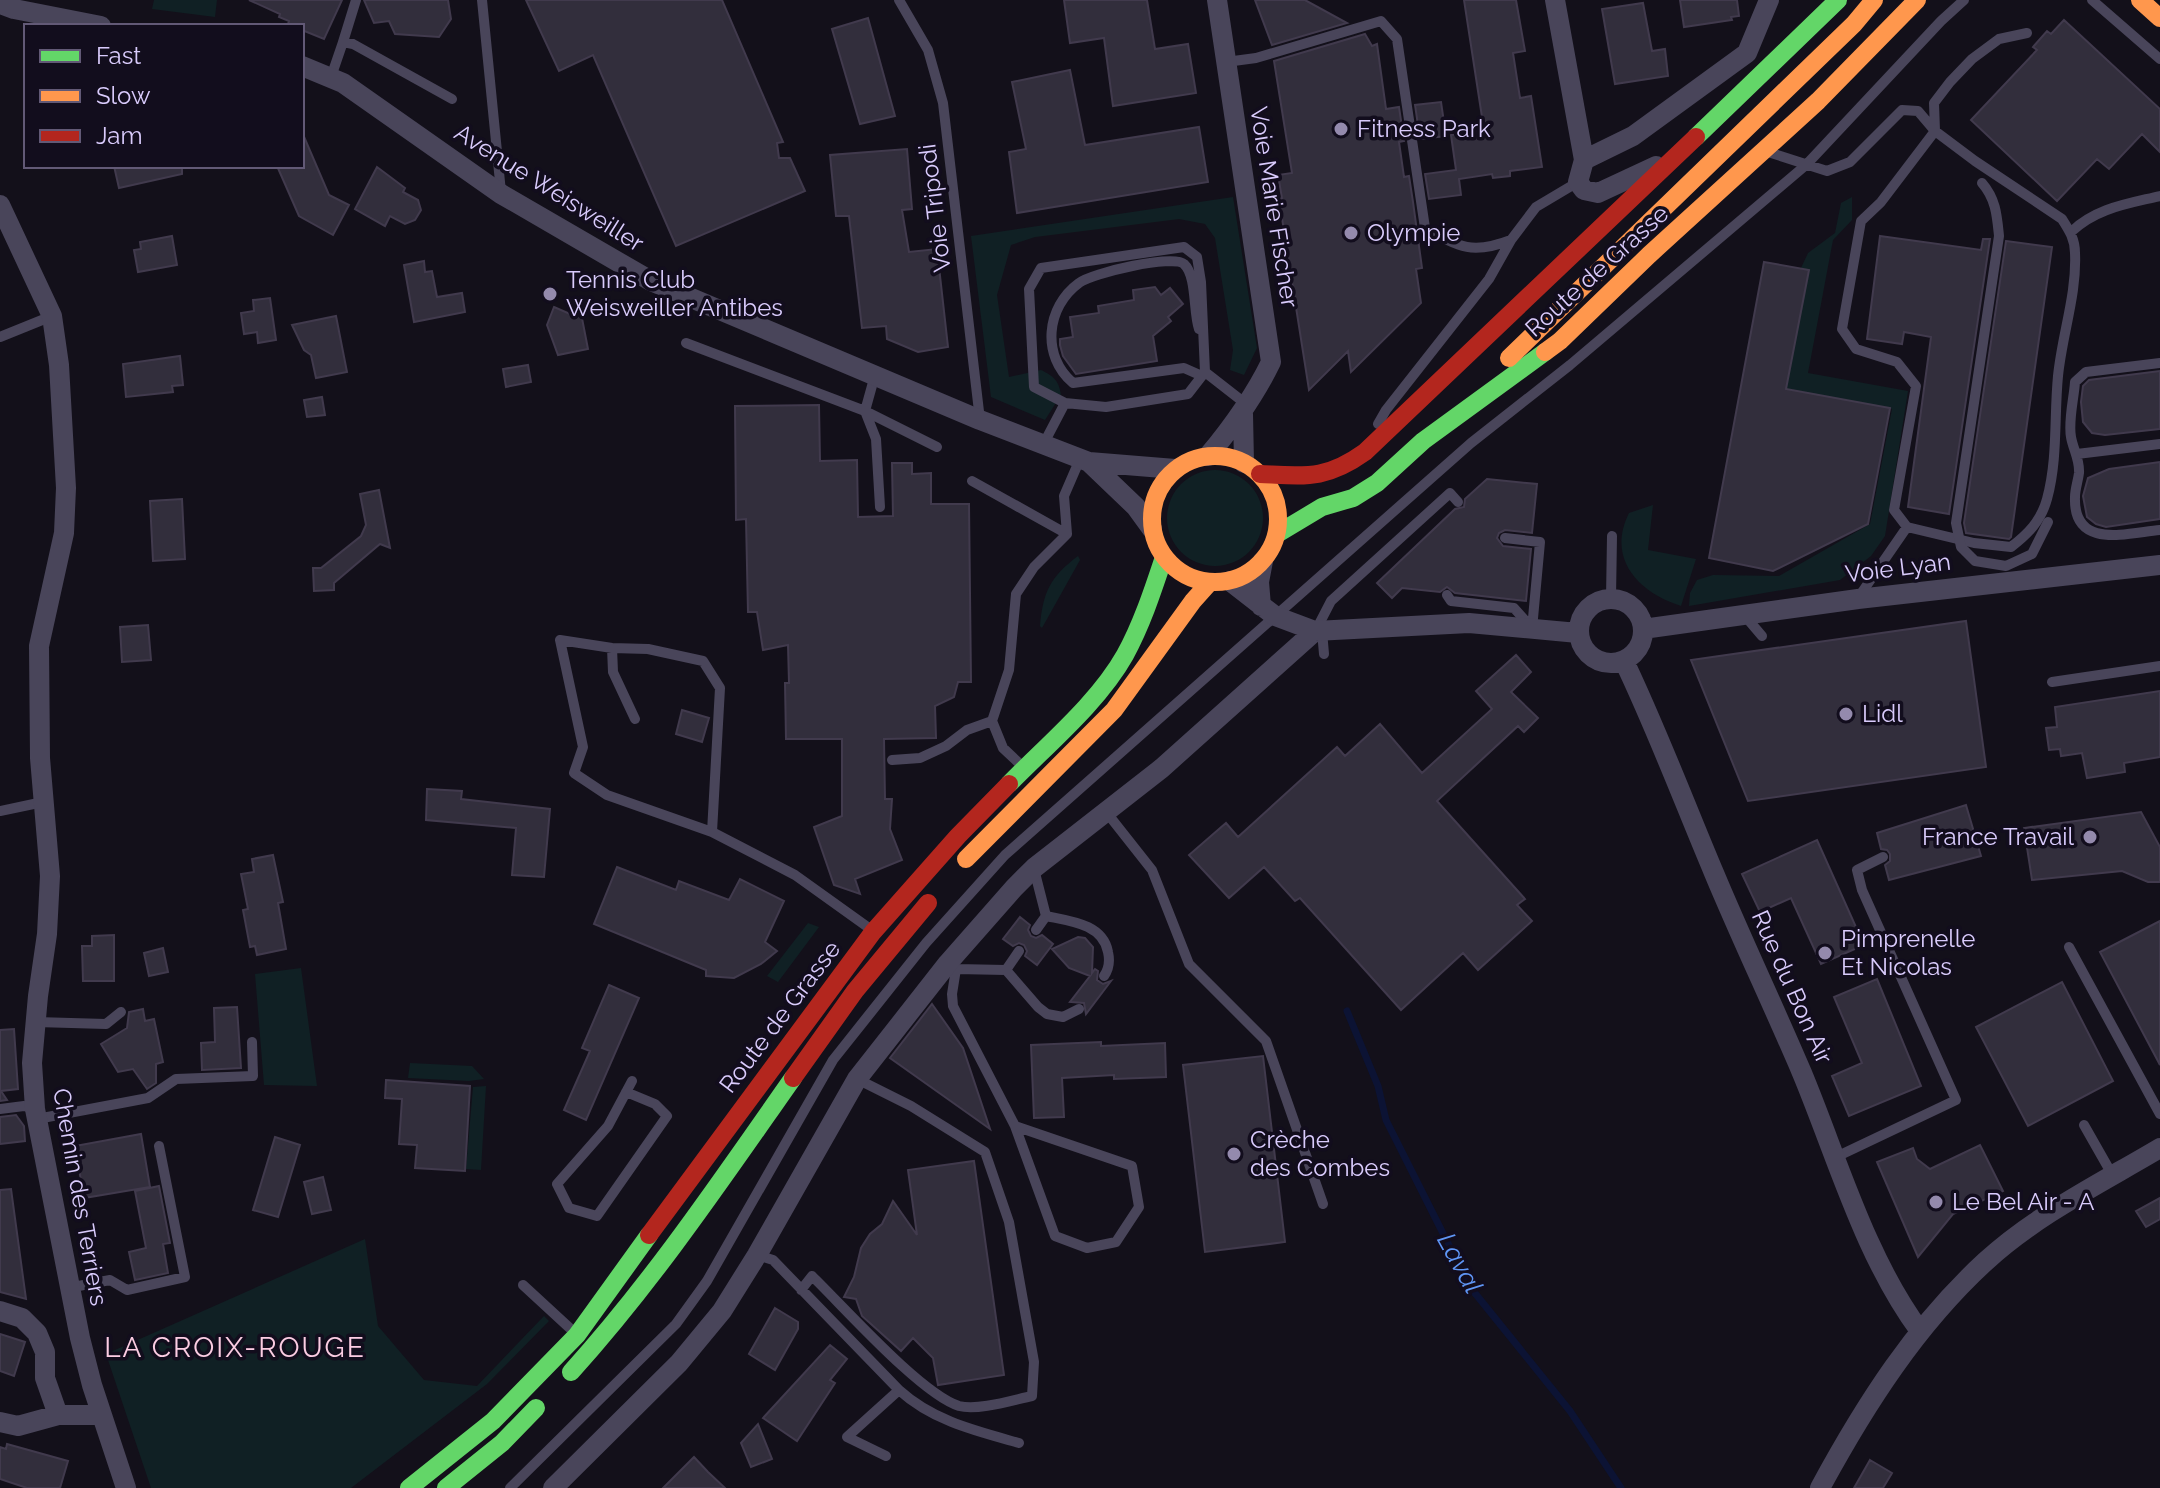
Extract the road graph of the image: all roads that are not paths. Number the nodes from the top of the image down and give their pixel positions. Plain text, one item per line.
1 (356, 0) edge
2 (482, 0) edge
3 (899, 0) edge
4 (1217, 0) edge
5 (1555, 0) edge
6 (1874, 0) edge
7 (1917, 0) edge
8 (1964, 0) edge
9 (2092, 0) edge
10 (2140, 0) edge
11 (1834, 3) edge
12 (0, 4) edge
13 (1768, 6) edge
14 (2160, 18) edge
15 (91, 24) edge
16 (2027, 33) dead end
17 (343, 42) junction
18 (2160, 59) edge
19 (1226, 62) junction
20 (304, 67) edge
21 (331, 77) junction
22 (452, 99) dead end
23 (1935, 131) junction
24 (1764, 151) junction
25 (1674, 157) junction
26 (1584, 160) junction
27 (1975, 161) junction
28 (1806, 165) junction
29 (1578, 182) junction
30 (501, 194) junction
31 (2160, 196) edge
32 (0, 205) edge
33 (2071, 232) junction
34 (1511, 240) junction
35 (52, 316) junction
36 (0, 337) edge
37 (686, 343) dead end
38 (1204, 347) junction
39 (2160, 363) edge
40 (1204, 374) junction
41 (875, 375) junction
42 (1065, 403) junction
43 (1244, 409) junction
44 (865, 411) junction
45 (980, 420) junction
46 (2056, 435) junction
47 (2070, 435) junction
48 (1423, 441) junction
49 (2160, 444) edge
50 (1043, 445) junction
51 (937, 447) dead end
52 (1365, 452) junction
53 (2077, 454) junction
54 (1208, 456) junction
55 (1084, 460) junction
56 (1175, 469) junction
57 (1252, 469) junction
58 (972, 481) dead end
59 (2047, 500) junction
60 (1458, 502) dead end
61 (880, 507) dead end
62 (1907, 527) junction
63 (1152, 529) junction
64 (2160, 530) edge
65 (1067, 534) junction
66 (1277, 534) junction
67 (1612, 536) dead end
68 (1505, 538) dead end
69 (1164, 557) junction
70 (1263, 561) junction
71 (2160, 565) edge
72 (1220, 582) junction
73 (1447, 595) dead end
74 (1611, 598) junction
75 (1858, 599) junction
76 (1268, 611) junction
77 (1742, 613) junction
78 (1532, 629) junction
79 (1643, 629) junction
80 (1318, 631) junction
81 (1578, 633) junction
82 (1762, 636) dead end
83 (612, 648) junction
84 (1324, 654) dead end
85 (1624, 661) junction
86 (2160, 666) edge
87 (2052, 682) dead end
88 (635, 719) dead end
89 (992, 721) junction
90 (892, 760) dead end
91 (1024, 767) junction
92 (43, 802) junction
93 (0, 811) edge
94 (1107, 813) junction
95 (712, 832) junction
96 (1883, 857) dead end
97 (958, 868) dead end
98 (1034, 868) junction
99 (939, 891) dead end
100 (1046, 916) junction
101 (1036, 930) dead end
102 (873, 932) junction
103 (2069, 947) dead end
104 (1019, 951) dead end
105 (952, 966) junction
106 (1006, 970) junction
107 (1104, 976) dead end
108 (1079, 1009) dead end
109 (121, 1012) dead end
110 (36, 1022) junction
111 (252, 1042) dead end
112 (857, 1079) junction
113 (632, 1081) dead end
114 (626, 1092) junction
115 (0, 1109) edge
116 (36, 1114) junction
117 (2160, 1114) edge
118 (2084, 1125) dead end
119 (1015, 1126) junction
120 (159, 1146) dead end
121 (2160, 1148) edge
122 (1836, 1157) junction
123 (2113, 1176) junction
124 (1323, 1204) dead end
125 (757, 1255) junction
126 (523, 1285) dead end
127 (68, 1288) junction
128 (801, 1290) junction
129 (0, 1311) edge
130 (1920, 1331) junction
131 (577, 1335) junction
132 (899, 1390) junction
133 (58, 1415) junction
134 (102, 1415) junction
135 (0, 1422) edge
136 (1019, 1443) dead end
137 (886, 1456) dead end
138 (126, 1488) edge
139 (409, 1488) edge
140 (446, 1488) edge
141 (510, 1488) edge
142 (553, 1488) edge
143 (1820, 1488) edge

1 - 17 lane
2 - 30 lane
3 - 45 lane, Voie Tripodi
4 - 19 street, Voie Marie Fischer
5 - 26 street
6 - 48 main road
7 - 24 main road, Route de Grasse
8 - 28 lane
9 - 18 lane
10 - 14 main road
11 - 25 main road, Route de Grasse
12 - 15 street
13 - 26 street
16 - 23 lane
17 - 21 lane
17 - 22 lane
19 - 34 lane
19 - 43 street, Voie Marie Fischer
20 - 21 street, Avenue Weisweiller
21 - 30 street, Avenue Weisweiller
23 - 27 lane
23 - 28 lane
23 - 62 lane
24 - 28 lane
24 - 48 main road, Route de Grasse
25 - 29 street
25 - 52 main road, Route de Grasse
26 - 29 street
27 - 33 lane
27 - 59 lane, bridge
28 - 76 lane
29 - 34 lane
30 - 41 street, Avenue Weisweiller
31 - 33 lane
32 - 35 street, Chemin des Terriers
33 - 46 lane
34 - 52 lane
35 - 36 lane
35 - 92 street, Chemin des Terriers
37 - 44 lane
38 - 40 lane
38 - 40 lane
38 - 42 lane
39 - 47 lane
40 - 42 lane
40 - 43 lane
41 - 44 lane
41 - 45 street, Avenue Weisweiller
42 - 50 lane
43 - 54 street, Voie Marie Fischer
43 - 57 street
44 - 51 lane
44 - 61 lane
45 - 50 street, Avenue Weisweiller
46 - 47 lane
46 - 59 lane
47 - 53 lane
48 - 66 main road, Route de Grasse
49 - 53 lane
50 - 55 street, Avenue Weisweiller
52 - 57 main road, Route de Grasse
53 - 64 lane
54 - 56 main road
54 - 57 main road
55 - 56 street, Avenue Weisweiller
55 - 63 street, Avenue Weisweiller
55 - 65 lane
56 - 63 main road
57 - 66 main road
58 - 65 lane
59 - 62 lane
60 - 80 lane
62 - 75 lane
63 - 69 main road
65 - 89 lane
66 - 70 main road
67 - 74 lane
68 - 78 lane
69 - 72 main road
69 - 91 main road, Route de Grasse
70 - 72 main road
70 - 76 street
71 - 75 street, Voie Lyan
72 - 76 street
72 - 97 main road
73 - 78 lane
74 - 79 street
74 - 81 street
75 - 77 street, Voie Lyan
76 - 80 street
76 - 141 lane
77 - 79 street, Voie Lyan
77 - 82 lane
78 - 80 street
78 - 81 street
79 - 85 street
80 - 84 lane
80 - 94 street
81 - 85 street
83 - 88 lane
83 - 95 lane
83 - 95 lane
85 - 122 street, Rue du Bon Air
86 - 87 lane
89 - 90 lane
89 - 91 lane
91 - 102 main road, Route de Grasse
92 - 93 lane
92 - 110 street, Chemin des Terriers
94 - 98 street
94 - 124 lane
95 - 102 lane
96 - 122 lane
98 - 100 lane
98 - 105 street
99 - 140 main road, Route de Grasse
100 - 101 lane
100 - 107 lane
102 - 131 main road, Route de Grasse
103 - 117 lane
104 - 106 lane
105 - 106 lane
105 - 112 street
105 - 119 lane
106 - 108 lane
109 - 110 lane
110 - 116 street, Chemin des Terriers
111 - 116 lane
112 - 125 street
112 - 128 lane
113 - 114 lane
114 - 114 lane
115 - 116 lane
116 - 127 street, Chemin des Terriers
118 - 123 lane
119 - 119 lane
120 - 127 lane
121 - 123 street
122 - 130 street, Rue du Bon Air
123 - 130 street
125 - 128 lane
125 - 142 street
126 - 131 lane
127 - 134 street, Chemin des Terriers
128 - 132 lane
129 - 133 street
130 - 143 street
131 - 139 main road, Route de Grasse
132 - 136 lane
132 - 137 lane
133 - 134 street
133 - 135 street
134 - 138 street, Chemin des Terriers

